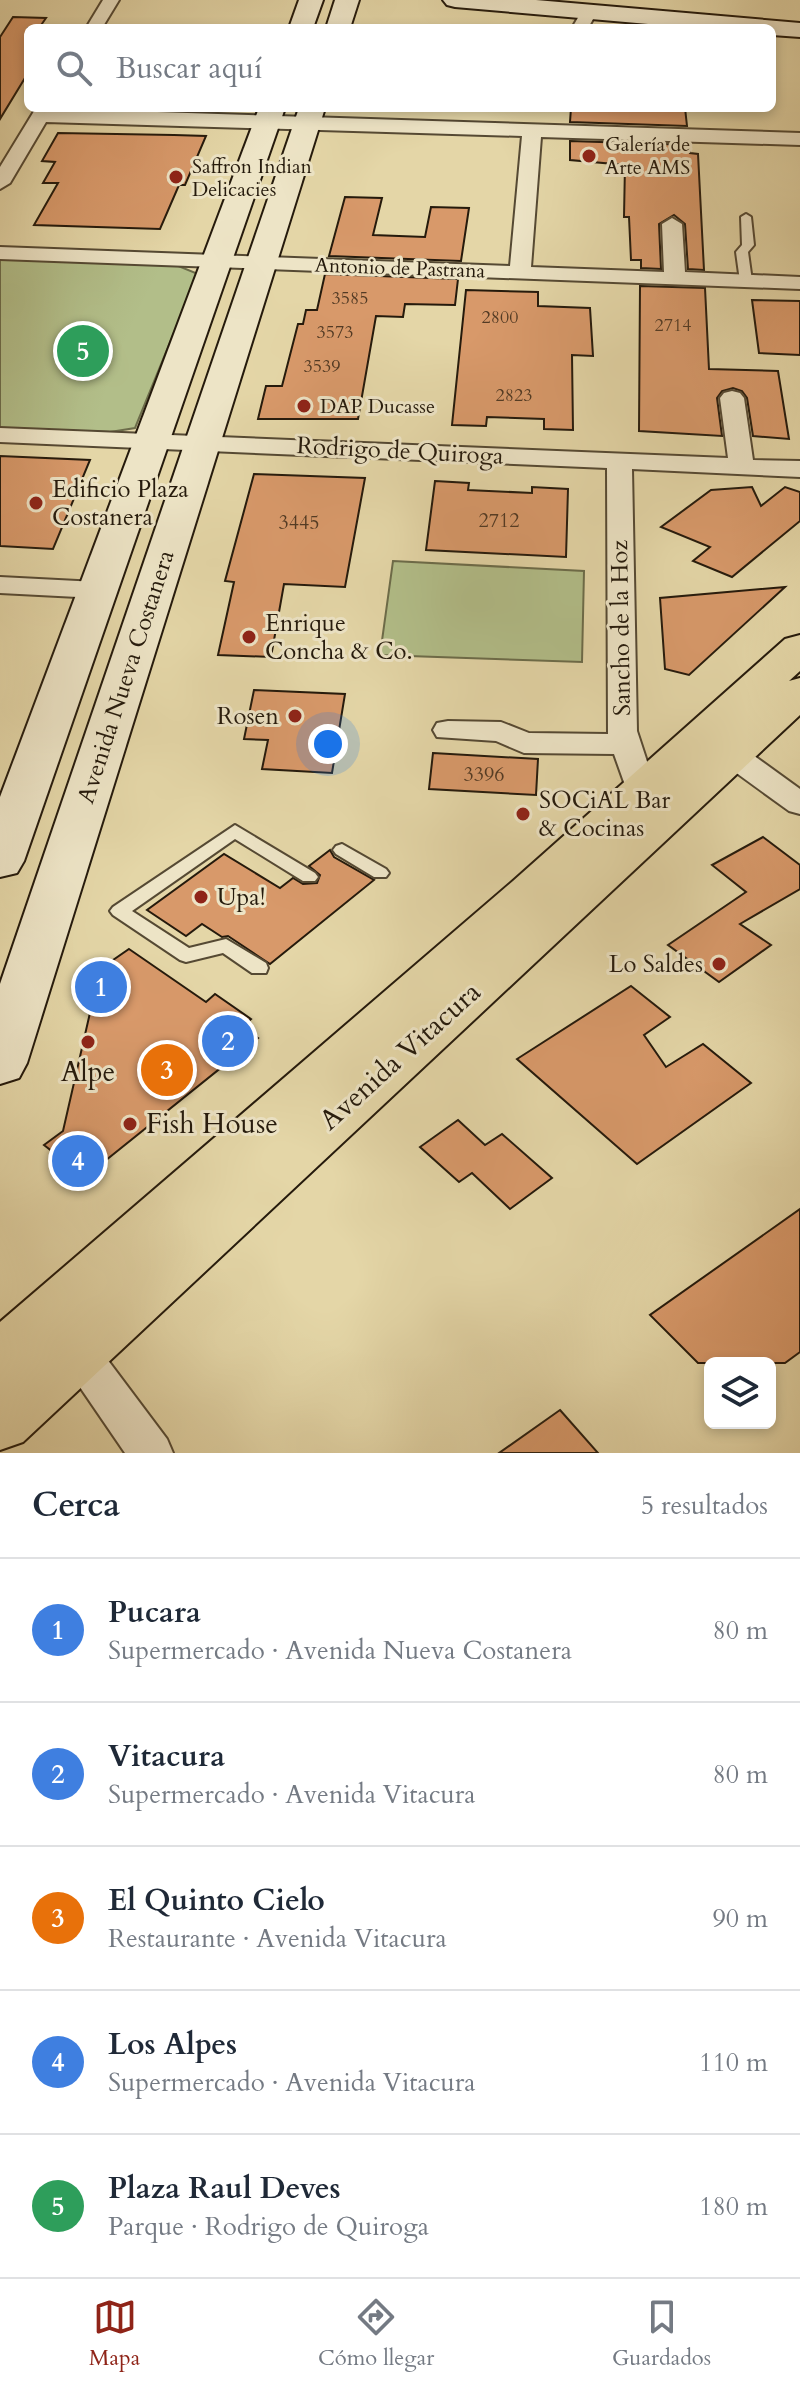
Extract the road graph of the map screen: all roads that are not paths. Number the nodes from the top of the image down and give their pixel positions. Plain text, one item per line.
1 (111, 0) edge
2 (311, 0) edge
3 (347, 0) edge
4 (455, 0) edge
5 (585, 20) edge
6 (96, 24) edge
7 (302, 24) edge
8 (339, 24) edge
9 (671, 24) edge
10 (776, 29) edge
11 (800, 30) edge
12 (43, 112) edge
13 (270, 115) edge
14 (309, 116) edge
15 (532, 130) junction
16 (800, 139) edge
17 (0, 183) edge
18 (746, 217) dead end
19 (672, 224) dead end
20 (0, 253) edge
21 (216, 261) junction
22 (261, 263) junction
23 (520, 273) junction
24 (675, 279) junction
25 (746, 281) junction
26 (800, 283) edge
27 (732, 398) dead end
28 (0, 435) edge
29 (151, 441) junction
30 (202, 443) junction
31 (619, 461) junction
32 (742, 466) junction
33 (800, 469) edge
34 (0, 585) edge
35 (97, 590) junction
36 (800, 648) edge
37 (800, 691) edge
38 (448, 730) dead end
39 (731, 754) junction
40 (632, 768) junction
41 (800, 804) edge
42 (72, 841) junction
43 (342, 850) dead end
44 (2, 857) edge
45 (380, 873) dead end
46 (309, 877) dead end
47 (259, 968) dead end
48 (0, 1063) edge
49 (41, 1333) edge
50 (0, 1360) edge
51 (0, 1421) edge
52 (151, 1453) edge

1 - 6 street
2 - 7 main road
3 - 8 main road
4 - 5 main road
5 - 9 main road
10 - 11 main road
12 - 13 street
12 - 17 street
13 - 14 street
13 - 21 main road
14 - 15 street
14 - 22 main road, Avenida Nueva Costanera
15 - 16 street
15 - 23 street
18 - 25 lane
19 - 24 street
20 - 21 street, Antonio de Pastrana
21 - 22 street, Antonio de Pastrana
21 - 29 main road
22 - 23 street, Antonio de Pastrana
22 - 30 main road, Avenida Nueva Costanera
23 - 24 street, Antonio de Pastrana
24 - 25 street, Antonio de Pastrana
25 - 26 street, Antonio de Pastrana
27 - 32 street
28 - 29 street, Rodrigo de Quiroga
29 - 30 street, Rodrigo de Quiroga
29 - 35 main road
30 - 31 street, Rodrigo de Quiroga
30 - 42 main road, Avenida Nueva Costanera
31 - 32 street, Rodrigo de Quiroga
31 - 40 street, Sancho de la Hoz
32 - 33 street, Rodrigo de Quiroga
34 - 35 street
35 - 44 main road
36 - 40 main road, Avenida Vitacura
37 - 39 main road, Avenida Vitacura
38 - 40 street
39 - 41 street
39 - 49 main road, Avenida Vitacura
40 - 49 main road, Avenida Vitacura
42 - 44 main road
42 - 48 main road, Avenida Nueva Costanera
43 - 45 lane
46 - 47 lane
49 - 50 main road, Avenida Vitacura
49 - 51 main road, Avenida Vitacura
49 - 52 street

